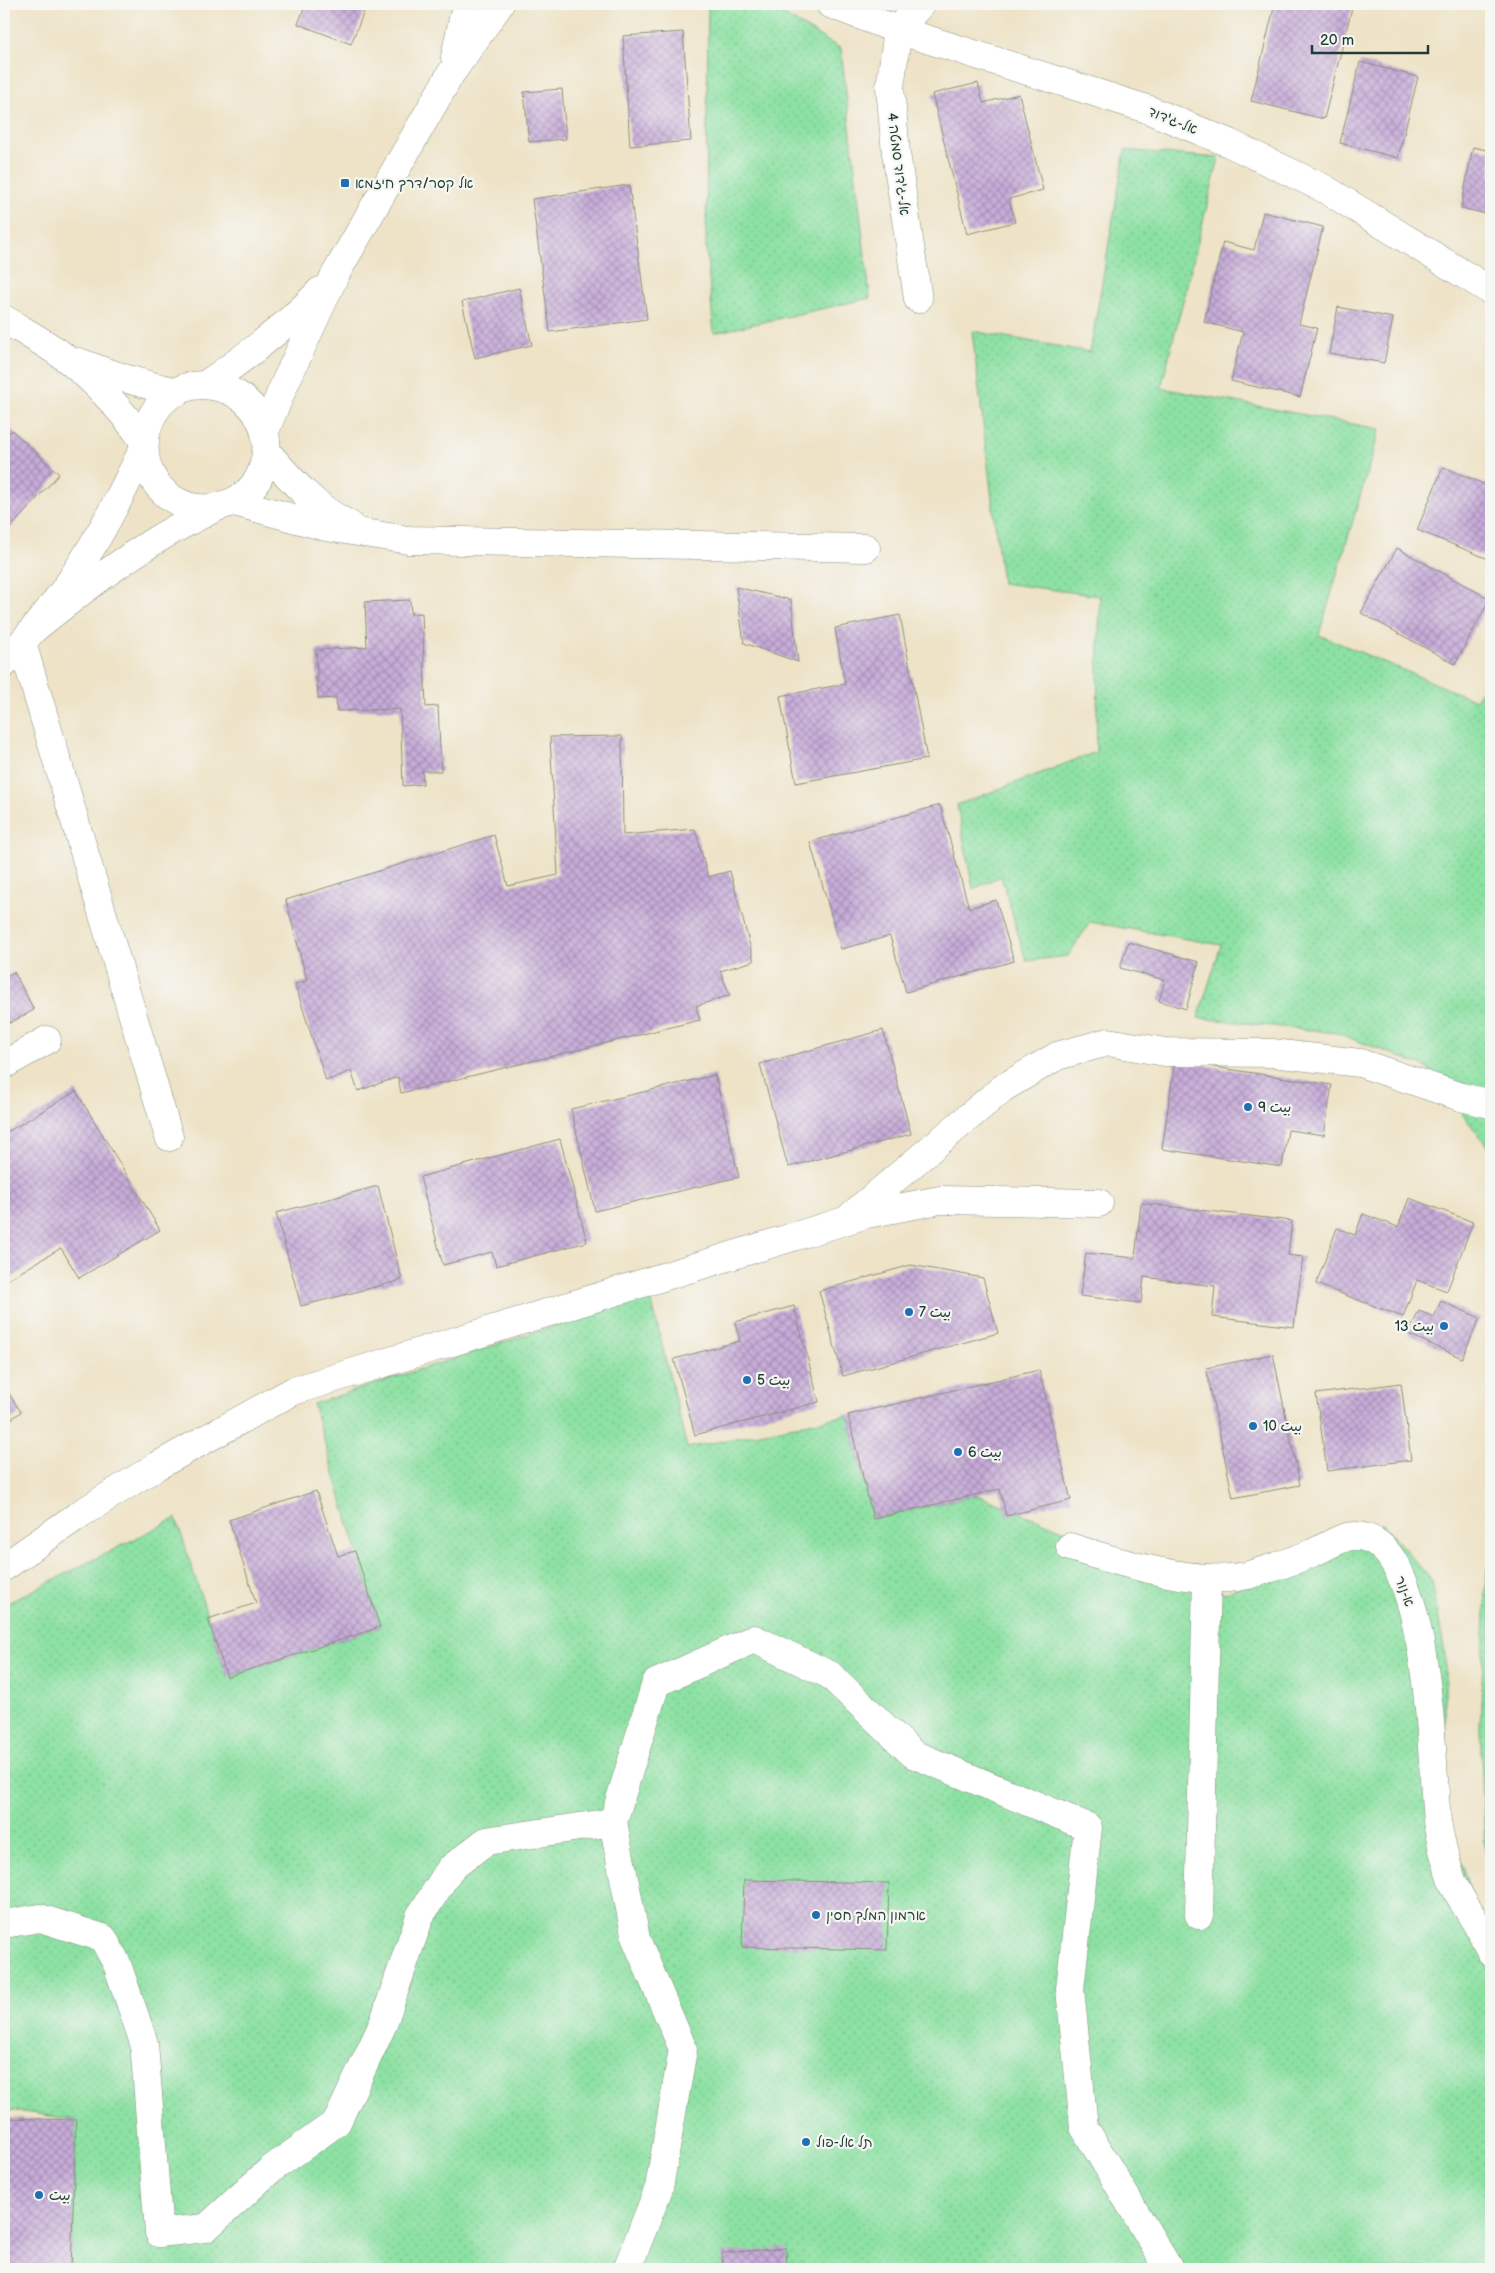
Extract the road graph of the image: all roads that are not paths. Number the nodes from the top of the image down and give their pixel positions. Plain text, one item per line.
1 (466, 4) edge
2 (500, 4) edge
3 (830, 4) edge
4 (921, 4) edge
5 (898, 30) junction
6 (450, 76) junction
7 (335, 275) junction
8 (1491, 291) edge
9 (918, 299) dead end
10 (4, 318) edge
11 (59, 354) junction
12 (205, 385) junction
13 (178, 392) junction
14 (266, 441) junction
15 (144, 445) junction
16 (224, 505) junction
17 (369, 535) junction
18 (866, 548) dead end
19 (29, 635) junction
20 (4, 664) edge
21 (47, 1040) dead end
22 (4, 1065) edge
23 (1491, 1104) edge
24 (170, 1137) dead end
25 (1099, 1203) dead end
26 (845, 1221) junction
27 (1070, 1548) dead end
28 (4, 1566) edge
29 (1206, 1579) junction
30 (613, 1822) junction
31 (1199, 1915) dead end
32 (4, 1924) edge
33 (1490, 1942) edge
34 (627, 2269) edge
35 (1169, 2269) edge

1 - 6 street
2 - 6 street
3 - 5 street, אל-ג'דוד
4 - 5 street
5 - 8 street, אל-ג'דוד
5 - 9 street, אל-ג'דוד סמטה 4
6 - 7 street
7 - 12 street
7 - 14 street
10 - 11 street
11 - 13 street
11 - 15 street
12 - 13 street
12 - 14 street
13 - 15 street
14 - 16 street
14 - 17 street
15 - 16 street
15 - 19 street
16 - 17 street
16 - 19 street
17 - 18 street
19 - 20 street
19 - 24 street
21 - 22 street
23 - 26 street
25 - 26 street
26 - 28 street
27 - 29 street, א-נור
29 - 31 street
29 - 33 street, א-נור
30 - 32 street
30 - 34 street
30 - 35 street

